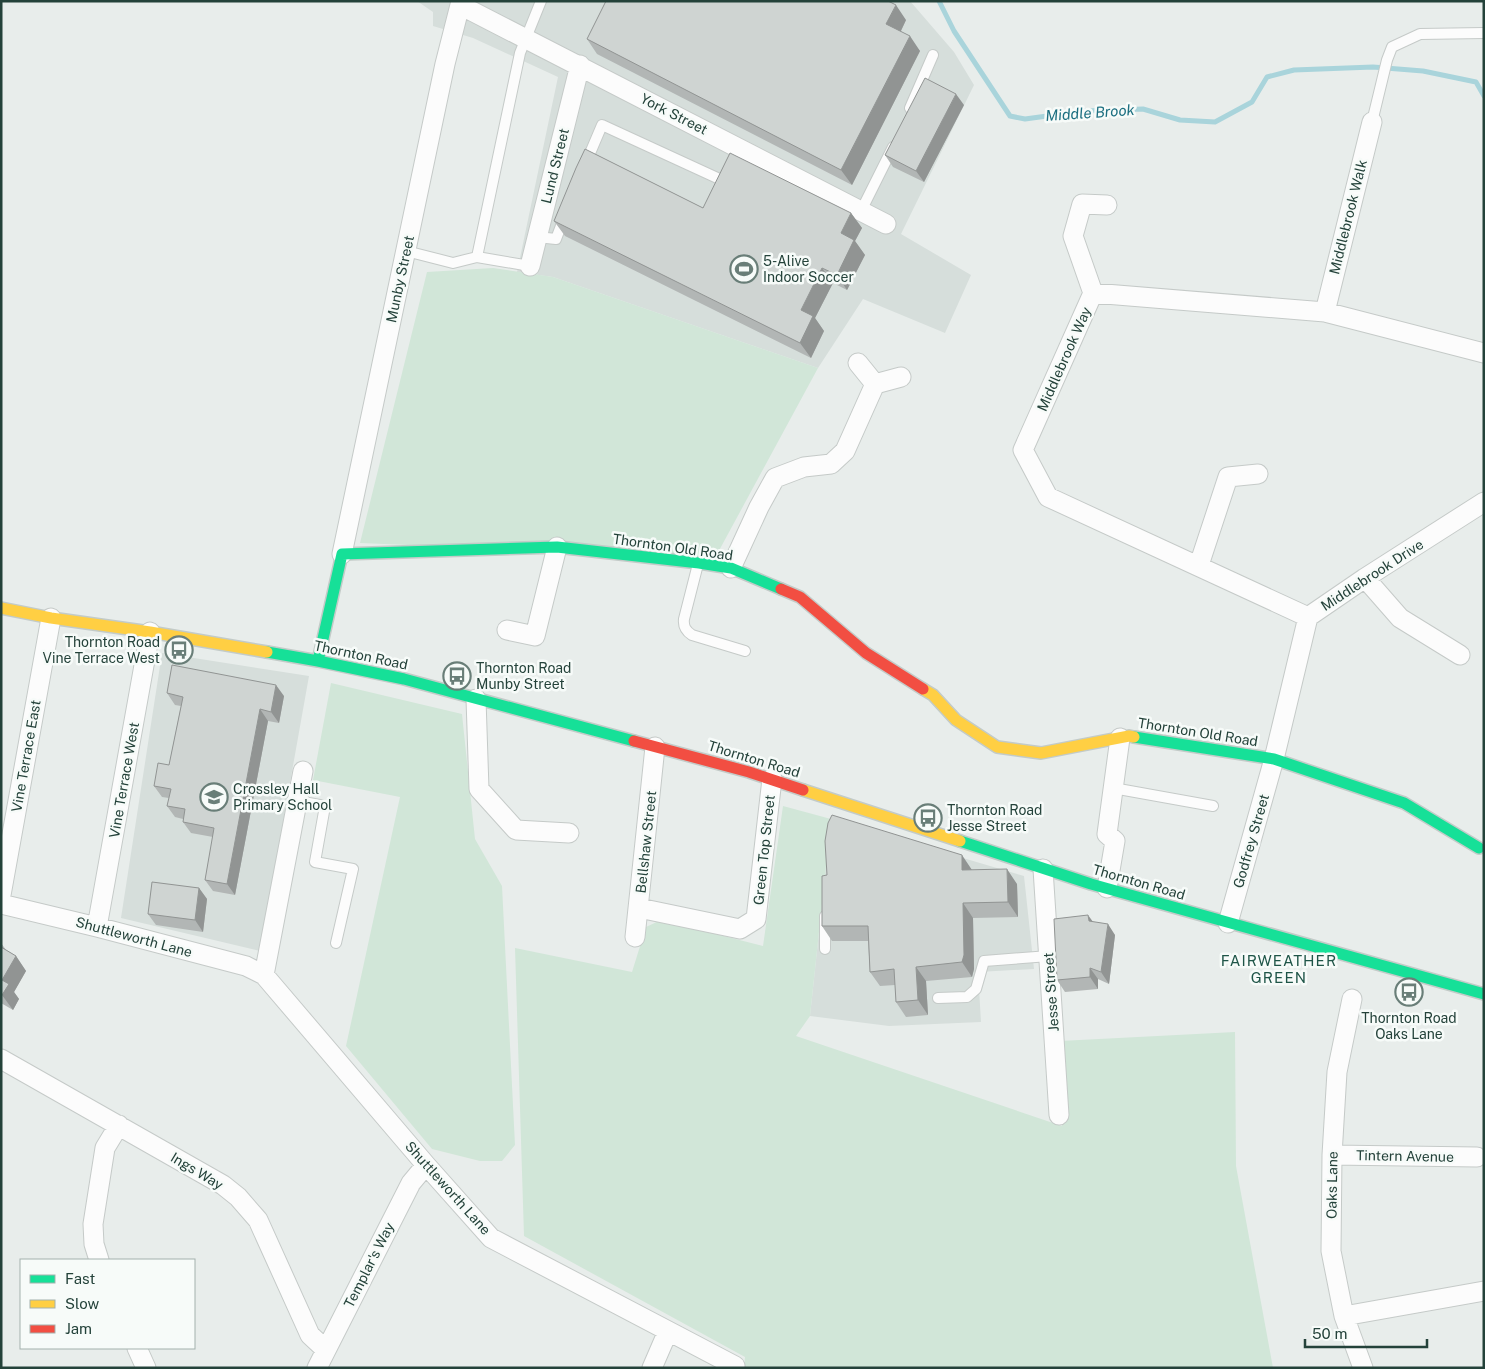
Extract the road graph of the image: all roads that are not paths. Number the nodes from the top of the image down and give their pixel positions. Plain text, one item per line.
1 (541, 1) edge
2 (460, 5) joint
3 (1484, 32) edge
4 (526, 38) junction
5 (933, 55) dead end
6 (580, 65) junction
7 (906, 119) edge
8 (1372, 122) joint
9 (898, 136) edge
10 (731, 174) edge
11 (580, 178) edge
12 (1107, 205) dead end
13 (861, 211) junction
14 (566, 212) edge
15 (886, 224) dead end
16 (537, 237) junction
17 (406, 251) junction
18 (477, 257) junction
19 (530, 266) joint
20 (1093, 293) junction
21 (1325, 312) junction
22 (1484, 353) edge
23 (858, 363) dead end
24 (901, 377) dead end
25 (875, 384) junction
26 (1258, 474) dead end
27 (1484, 502) edge
28 (557, 547) junction
29 (342, 554) junction
30 (699, 563) junction
31 (1199, 566) junction
32 (731, 568) junction
33 (1365, 578) junction
34 (1, 608) edge
35 (1308, 617) junction
36 (52, 618) junction
37 (507, 630) dead end
38 (150, 632) junction
39 (745, 652) dead end
40 (1460, 655) dead end
41 (318, 661) junction
42 (476, 698) junction
43 (1120, 738) junction
44 (655, 747) junction
45 (1274, 760) junction
46 (303, 771) dead end
47 (772, 779) junction
48 (1113, 788) junction
49 (298, 801) junction
50 (1213, 806) dead end
51 (568, 833) dead end
52 (1482, 850) edge
53 (1043, 869) junction
54 (1107, 888) junction
55 (1, 895) edge
56 (1, 904) edge
57 (825, 904) edge
58 (639, 908) junction
59 (1228, 923) junction
60 (97, 927) junction
61 (635, 937) dead end
62 (336, 943) dead end
63 (825, 949) dead end
64 (1049, 956) junction
65 (264, 975) junction
66 (1484, 994) edge
67 (938, 998) dead end
68 (1352, 999) dead end
69 (1, 1059) edge
70 (1058, 1114) dead end
71 (119, 1125) junction
72 (1332, 1155) junction
73 (1477, 1157) dead end
74 (426, 1165) junction
75 (99, 1259) edge
76 (1484, 1291) edge
77 (1344, 1316) junction
78 (668, 1331) junction
79 (137, 1349) edge
80 (325, 1349) junction
81 (735, 1366) dead end
82 (146, 1368) edge
83 (317, 1368) edge
84 (652, 1368) edge
85 (1363, 1368) edge

1 - 4 lane
2 - 4 street, York Street
2 - 17 street, Munby Street
3 - 8 lane
4 - 6 street, York Street
4 - 18 lane
5 - 7 lane
6 - 13 street, York Street
6 - 16 street, Lund Street
8 - 21 street, Middlebrook Walk
9 - 13 lane
10 - 11 lane
12 - 20 street
13 - 15 street, York Street
14 - 16 lane
16 - 19 street, Lund Street
17 - 18 lane
17 - 29 street, Munby Street
18 - 19 lane
20 - 21 street, Middlebrook Way
20 - 31 street, Middlebrook Way
21 - 22 street, Middlebrook Way
23 - 25 street
24 - 25 street
25 - 32 street
26 - 31 street
27 - 33 street, Middlebrook Drive
28 - 29 main road, Thornton Old Road
28 - 30 main road, Thornton Old Road
28 - 37 street
29 - 41 main road
30 - 32 main road, Thornton Old Road
30 - 39 lane
31 - 35 street, Middlebrook Way
32 - 43 main road, Thornton Old Road
33 - 35 street, Middlebrook Drive
33 - 40 street
34 - 36 main road, Thornton Road
35 - 45 street, Middlebrook Drive
36 - 38 main road, Thornton Road
36 - 55 street, Vine Terrace East
38 - 41 main road, Thornton Road
38 - 60 street, Vine Terrace West
41 - 42 main road, Thornton Road
42 - 44 main road, Thornton Road
42 - 51 street
43 - 45 main road, Thornton Old Road
43 - 48 street
44 - 47 main road, Thornton Road
44 - 58 street, Bellshaw Street
45 - 52 main road, Thornton Old Road
45 - 59 street, Godfrey Street
46 - 49 street
47 - 53 main road, Thornton Road
47 - 58 street, Green Top Street
48 - 50 lane
48 - 54 street
49 - 62 lane
49 - 65 street
53 - 54 main road, Thornton Road
53 - 64 street, Jesse Street
54 - 59 main road, Thornton Road
56 - 60 street, Shuttleworth Lane
57 - 63 lane
58 - 61 street, Bellshaw Street
59 - 66 main road, Thornton Road
60 - 65 street, Shuttleworth Lane
64 - 67 lane
64 - 70 street, Jesse Street
65 - 74 street, Shuttleworth Lane
68 - 72 street, Oaks Lane
69 - 71 street, Ings Way
71 - 75 street
71 - 80 street, Ings Way
72 - 73 street, Tintern Avenue
72 - 77 street, Oaks Lane
74 - 78 street, Shuttleworth Lane
74 - 80 street, Templar's Way
76 - 77 street
77 - 85 street, Oaks Lane
78 - 81 street, Shuttleworth Lane
78 - 84 street
79 - 82 street
80 - 83 street, Templar's Way

